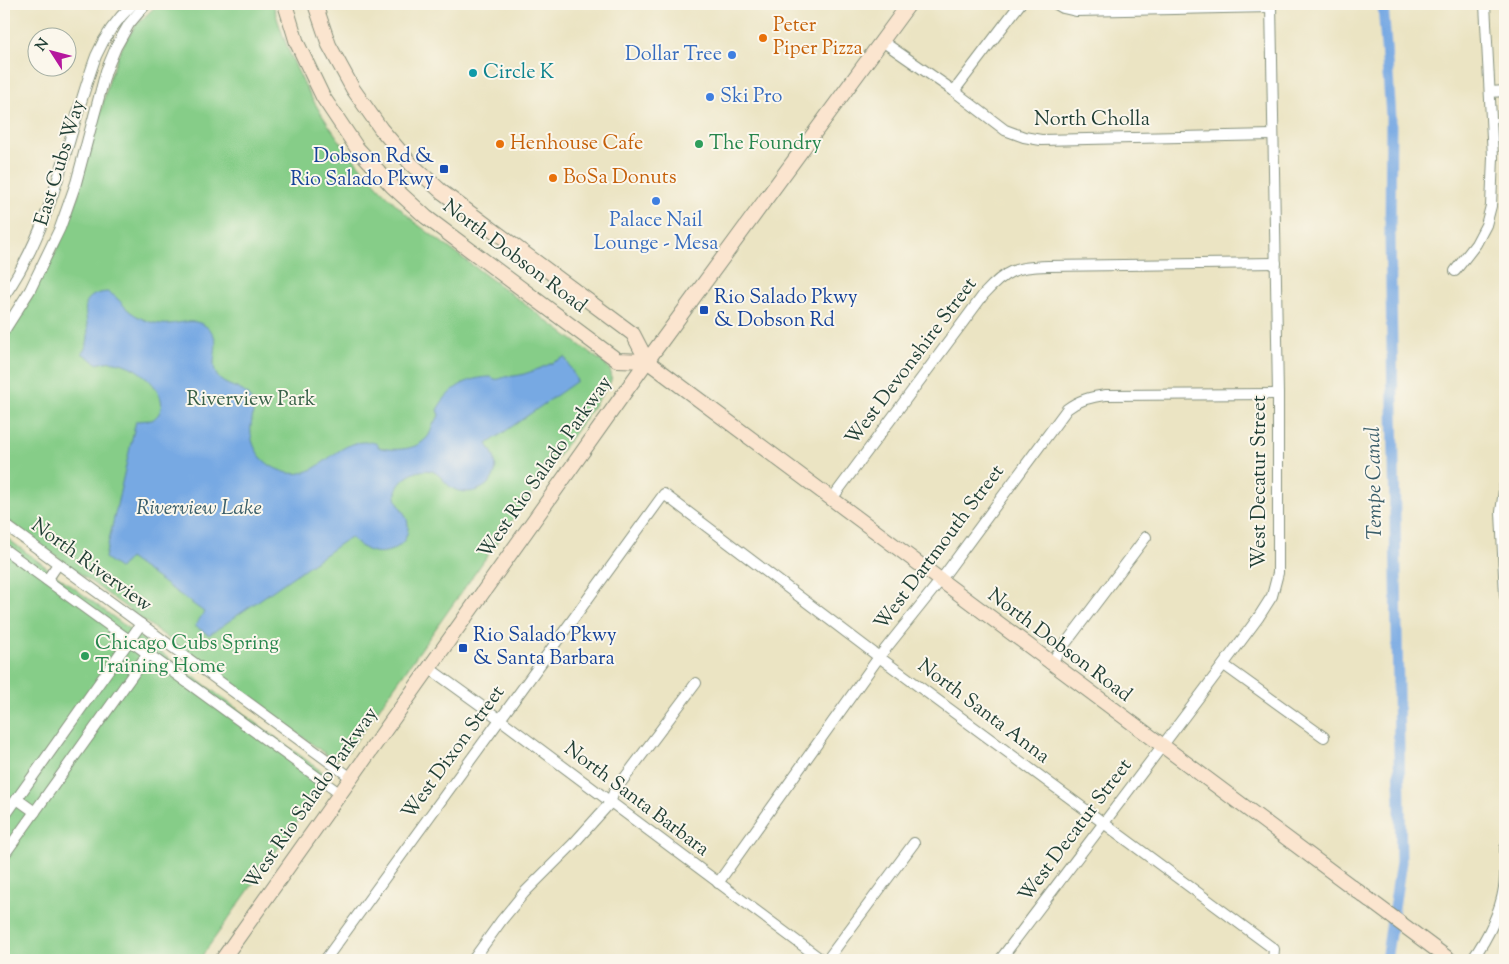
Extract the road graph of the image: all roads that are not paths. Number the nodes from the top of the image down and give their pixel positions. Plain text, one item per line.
1 (134, 4) edge
2 (146, 4) edge
3 (285, 4) edge
4 (315, 4) edge
5 (909, 4) edge
6 (1020, 4) edge
7 (1056, 4) edge
8 (1486, 4) edge
9 (1272, 6) edge
10 (1150, 7) edge
11 (882, 41) junction
12 (954, 91) junction
13 (1505, 91) edge
14 (1490, 92) junction
15 (1273, 135) junction
16 (1276, 263) junction
17 (1456, 271) dead end
18 (4, 296) edge
19 (4, 331) edge
20 (646, 362) junction
21 (1278, 394) junction
22 (1505, 483) edge
23 (664, 494) joint
24 (831, 500) junction
25 (4, 524) edge
26 (1146, 536) dead end
27 (4, 549) edge
28 (58, 564) junction
29 (47, 580) junction
30 (940, 581) junction
31 (1505, 596) edge
32 (141, 624) junction
33 (159, 638) junction
34 (129, 641) junction
35 (148, 654) junction
36 (879, 657) junction
37 (1050, 664) junction
38 (1224, 665) junction
39 (429, 668) junction
40 (696, 683) dead end
41 (500, 720) junction
42 (1324, 737) dead end
43 (1163, 748) junction
44 (350, 777) junction
45 (339, 793) junction
46 (17, 799) junction
47 (610, 803) junction
48 (35, 812) junction
49 (4, 818) edge
50 (1103, 823) junction
51 (914, 843) dead end
52 (1505, 848) edge
53 (4, 855) edge
54 (718, 883) junction
55 (222, 960) edge
56 (325, 960) edge
57 (473, 960) edge
58 (822, 960) edge
59 (827, 960) edge
60 (1000, 960) edge
61 (1273, 960) edge
62 (1450, 960) edge
63 (1472, 960) edge

1 - 18 street, East Cubs Way
2 - 19 street, East Cubs Way
3 - 20 main road, North Dobson Road
4 - 20 main road, North Dobson Road
5 - 11 main road, West Rio Salado Parkway
6 - 12 street
7 - 10 street
8 - 14 street
9 - 10 street
9 - 15 street, West Decatur Street
11 - 12 street, North Cholla
11 - 20 main road, West Rio Salado Parkway
12 - 15 street, North Cholla
13 - 14 street
14 - 17 street
15 - 16 street, West Decatur Street
16 - 21 street, West Decatur Street
16 - 24 street, West Devonshire Street
20 - 24 main road, North Dobson Road
20 - 39 main road, West Rio Salado Parkway
21 - 30 street, West Dartmouth Street
21 - 38 street, West Decatur Street
22 - 31 street
23 - 36 street, North Santa Anna
23 - 41 street, West Dixon Street
24 - 30 main road, North Dobson Road
25 - 28 street, North Riverview
26 - 37 street
27 - 29 street, North Riverview
28 - 29 street
28 - 32 street, North Riverview
29 - 34 street, North Riverview
30 - 36 street, West Dartmouth Street
30 - 37 main road, North Dobson Road
32 - 33 street, North Riverview
32 - 34 street
33 - 35 street
33 - 44 street, North Riverview
34 - 35 street, North Riverview
34 - 46 street
35 - 45 street, North Riverview
35 - 48 street
36 - 50 street, North Santa Anna
36 - 54 street, West Dartmouth Street
37 - 43 main road, North Dobson Road
38 - 42 street
38 - 43 street, West Decatur Street
39 - 41 street, North Santa Barbara
39 - 44 main road, West Rio Salado Parkway
40 - 47 street
41 - 47 street, North Santa Barbara
41 - 56 street, West Dixon Street
43 - 50 street, West Decatur Street
43 - 62 main road, North Dobson Road
44 - 45 main road, West Rio Salado Parkway
45 - 55 main road, West Rio Salado Parkway
46 - 48 street
46 - 49 street
47 - 54 street, North Santa Barbara
47 - 57 street
48 - 53 street
50 - 60 street, West Decatur Street
50 - 61 street, North Santa Anna
51 - 59 street
52 - 63 street
54 - 58 street, North Santa Barbara

